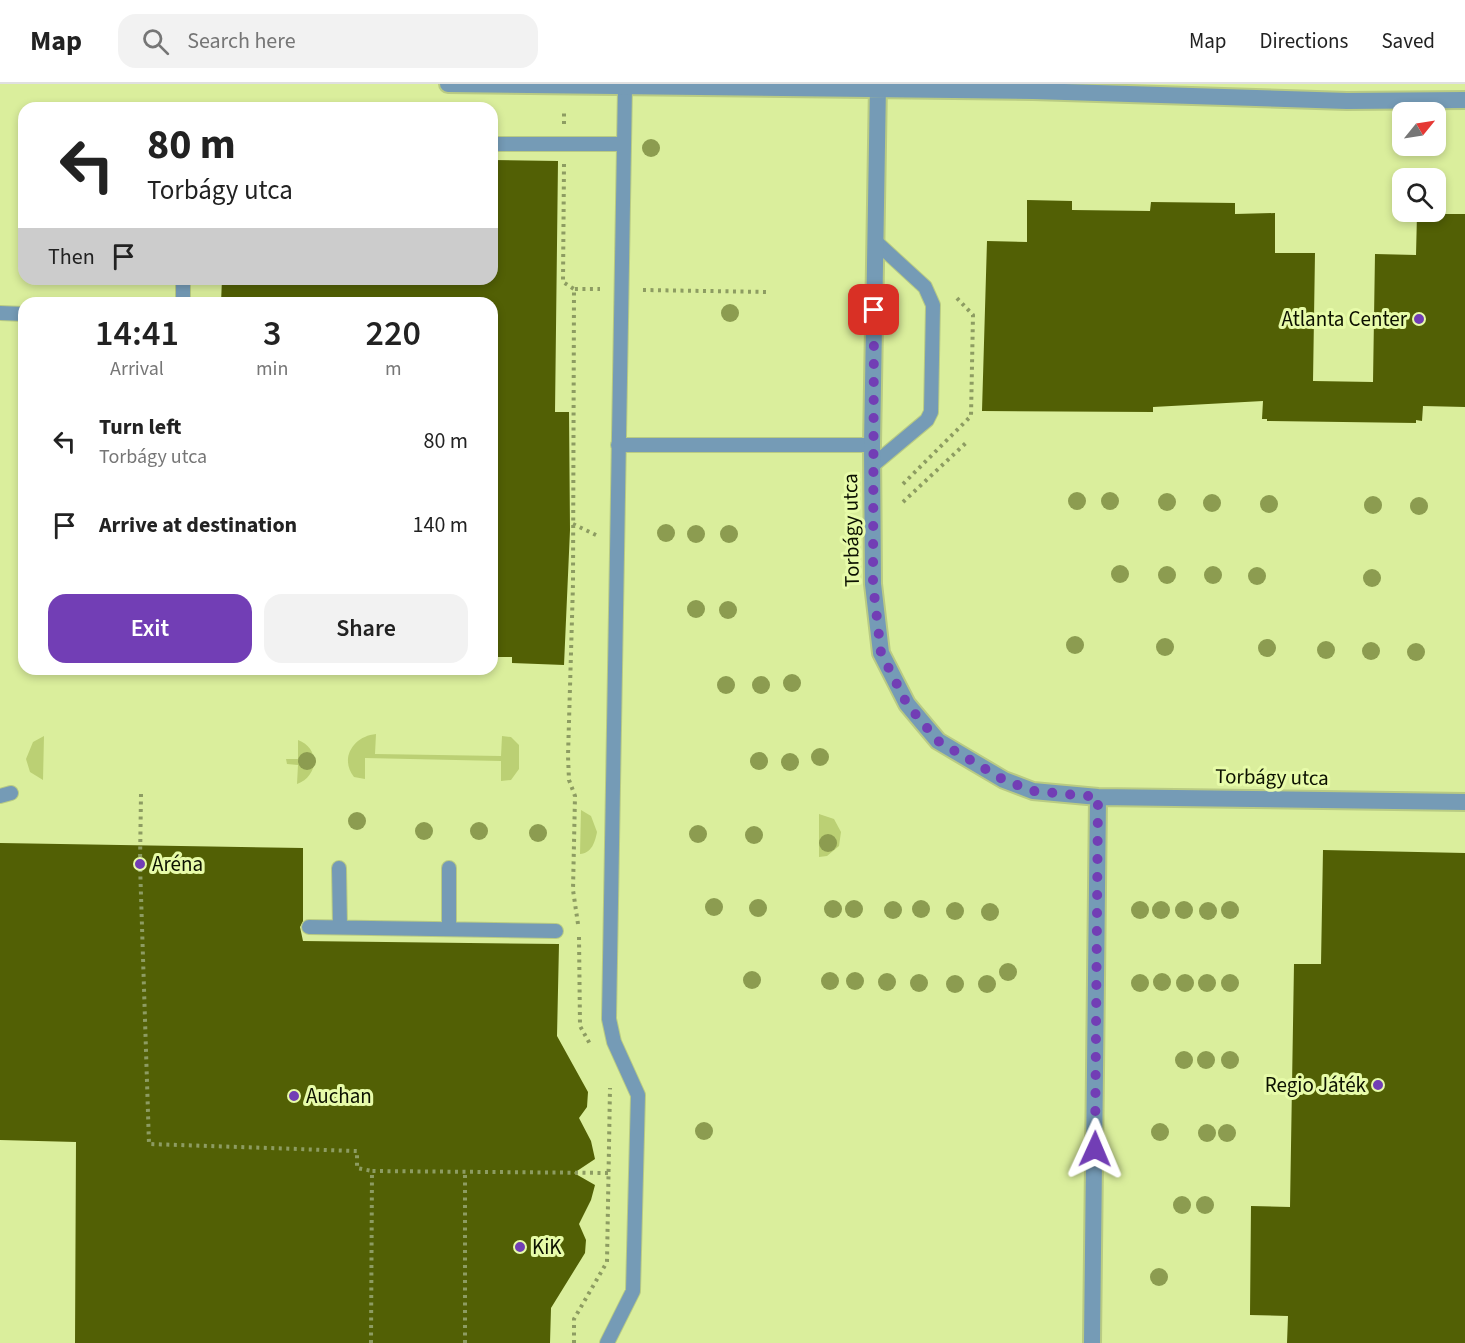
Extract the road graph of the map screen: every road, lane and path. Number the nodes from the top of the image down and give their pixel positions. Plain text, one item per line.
1 (448, 84) edge
2 (625, 87) junction
3 (878, 87) edge
4 (1033, 88) edge
5 (1465, 100) edge
6 (564, 109) dead end
7 (564, 143) junction
8 (498, 144) edge
9 (622, 144) junction
10 (876, 242) junction
11 (574, 290) junction
12 (620, 290) junction
13 (769, 292) dead end
14 (0, 314) edge
15 (18, 314) edge
16 (968, 441) dead end
17 (618, 445) junction
18 (872, 446) junction
19 (872, 466) junction
20 (903, 502) dead end
21 (141, 794) dead end
22 (1098, 797) junction
23 (1465, 802) edge
24 (339, 868) dead end
25 (449, 868) dead end
26 (309, 927) dead end
27 (340, 927) junction
28 (448, 929) junction
29 (556, 931) dead end
30 (595, 1052) dead end
31 (610, 1079) dead end
32 (372, 1171) junction
33 (465, 1172) junction
34 (608, 1173) junction
35 (371, 1343) edge
36 (465, 1343) edge
37 (574, 1343) edge
38 (607, 1343) edge
39 (1092, 1343) edge

1 - 2 street
2 - 3 street
2 - 9 lane
3 - 4 street
3 - 10 street, Torbágy utca
4 - 5 street
6 - 7 path
7 - 8 lane
7 - 9 lane
7 - 11 path
9 - 12 lane
10 - 18 street, Torbágy utca
10 - 19 lane
11 - 12 path
11 - 30 path
12 - 13 path
12 - 17 lane
14 - 15 lane
16 - 20 path
17 - 18 lane
17 - 38 lane
18 - 19 street, Torbágy utca
19 - 22 street, Torbágy utca
21 - 32 path
22 - 23 street, Torbágy utca
22 - 39 street
24 - 27 lane
25 - 28 lane
26 - 27 lane
27 - 28 lane
28 - 29 lane
31 - 34 path
32 - 33 path
32 - 35 path
33 - 34 path
33 - 36 path
34 - 37 path

